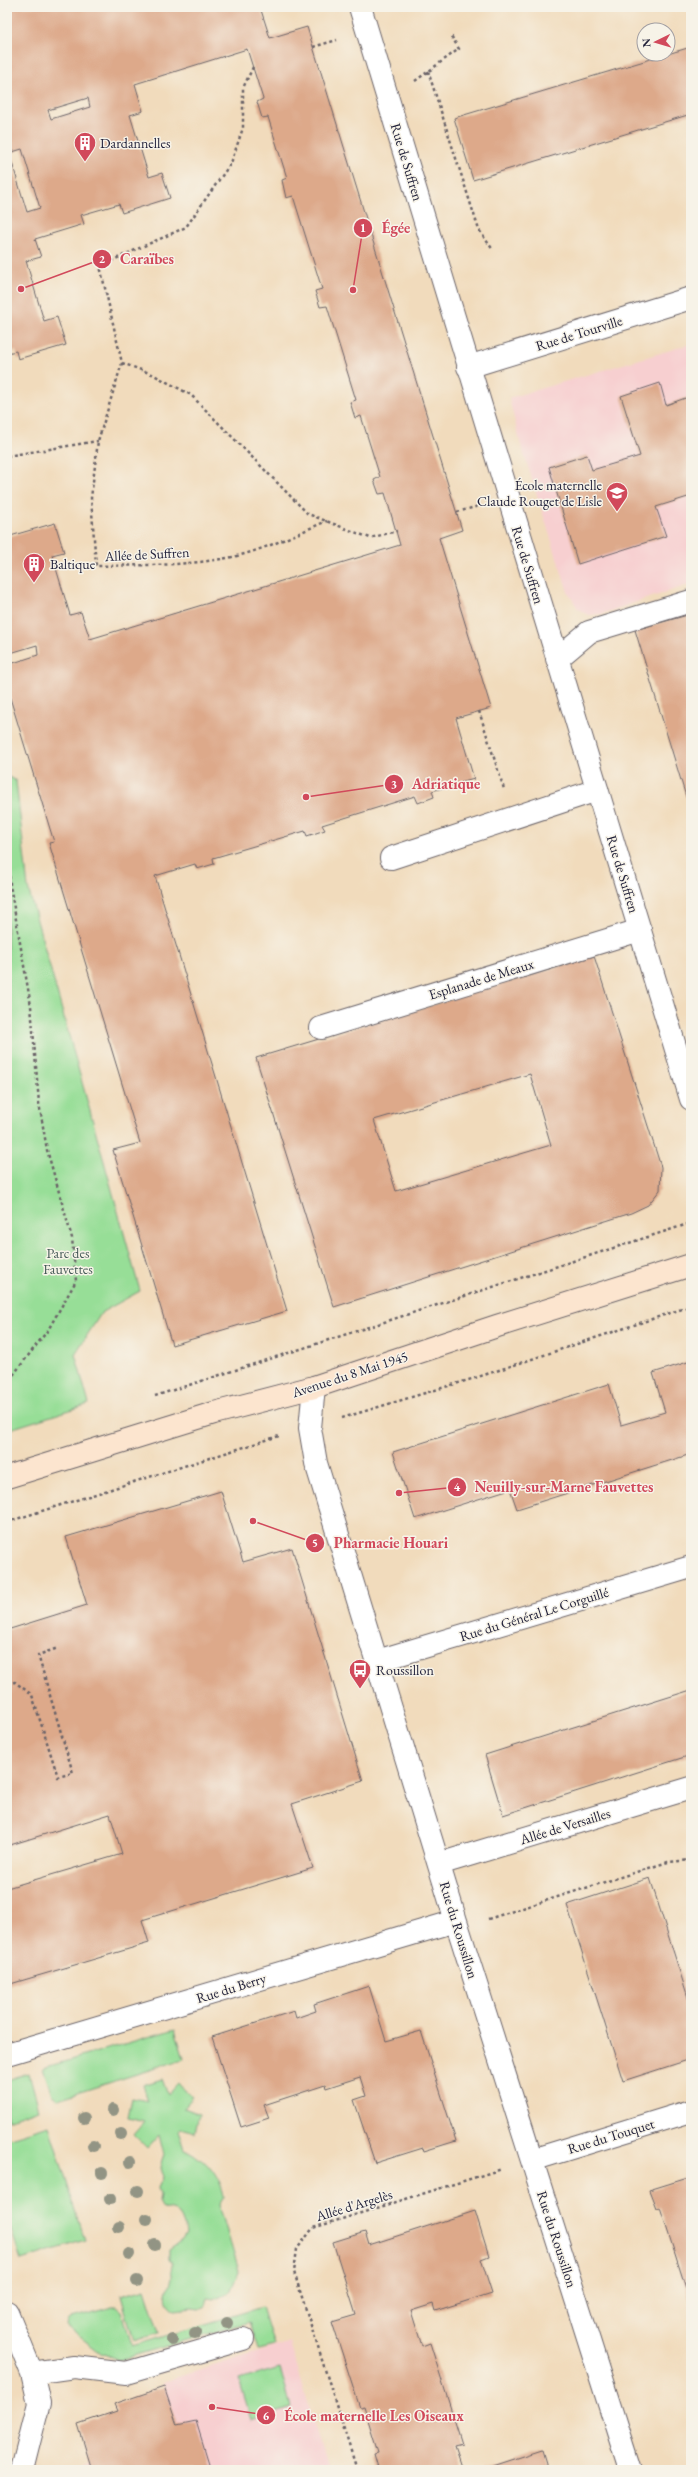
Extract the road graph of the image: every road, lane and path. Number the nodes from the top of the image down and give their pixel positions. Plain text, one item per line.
1 (360, 7) edge
2 (450, 34) dead end
3 (253, 67) dead end
4 (428, 71) junction
5 (388, 100) junction
6 (493, 250) dead end
7 (691, 298) edge
8 (122, 363) junction
9 (468, 367) junction
10 (98, 441) junction
11 (7, 456) edge
12 (327, 521) junction
13 (397, 531) dead end
14 (691, 602) edge
15 (557, 659) junction
16 (479, 711) dead end
17 (597, 790) junction
18 (513, 818) junction
19 (7, 822) edge
20 (391, 858) dead end
21 (640, 930) junction
22 (321, 1028) dead end
23 (691, 1099) edge
24 (691, 1223) edge
25 (691, 1265) edge
26 (691, 1306) edge
27 (7, 1383) edge
28 (314, 1387) junction
29 (150, 1398) dead end
30 (310, 1428) junction
31 (7, 1477) edge
32 (7, 1522) edge
33 (691, 1567) edge
34 (58, 1648) dead end
35 (377, 1661) junction
36 (7, 1682) edge
37 (691, 1788) edge
38 (691, 1860) edge
39 (439, 1864) junction
40 (456, 1921) junction
41 (7, 2054) edge
42 (691, 2111) edge
43 (532, 2160) junction
44 (7, 2312) edge
45 (243, 2338) dead end
46 (32, 2372) junction
47 (22, 2470) edge
48 (357, 2470) edge
49 (630, 2470) edge

1 - 5 street, Rue de Suffren
2 - 4 path
3 - 8 path, Allée de Suffren
4 - 5 path
4 - 6 path
5 - 9 street, Rue de Suffren
7 - 9 street, Rue de Tourville
8 - 10 path, Allée de Suffren
8 - 12 path
9 - 15 street, Rue de Suffren
10 - 11 path
10 - 12 path, Allée de Suffren
12 - 13 path
14 - 15 street
15 - 17 street, Rue de Suffren
16 - 18 path
17 - 18 street
17 - 21 street, Rue de Suffren
18 - 20 street
19 - 27 path
21 - 22 street, Esplanade de Meaux
21 - 23 street, Rue de Suffren
24 - 29 path
25 - 28 street, Avenue du 8 Mai 1945
26 - 30 path
28 - 30 street, Rue du Roussillon
28 - 31 street, Avenue du 8 Mai 1945
30 - 32 path
30 - 35 street, Rue du Roussillon
33 - 35 street, Rue du Général Le Corguillé
34 - 36 path
35 - 39 street, Rue du Roussillon
37 - 39 street, Allée de Versailles
38 - 40 path
39 - 40 street, Rue du Roussillon
40 - 41 street, Rue du Berry
40 - 43 street, Rue du Roussillon
42 - 43 street, Rue du Touquet
43 - 48 path, Allée d'Argelès
43 - 49 street, Rue du Roussillon
44 - 46 street
45 - 46 street
46 - 47 street

